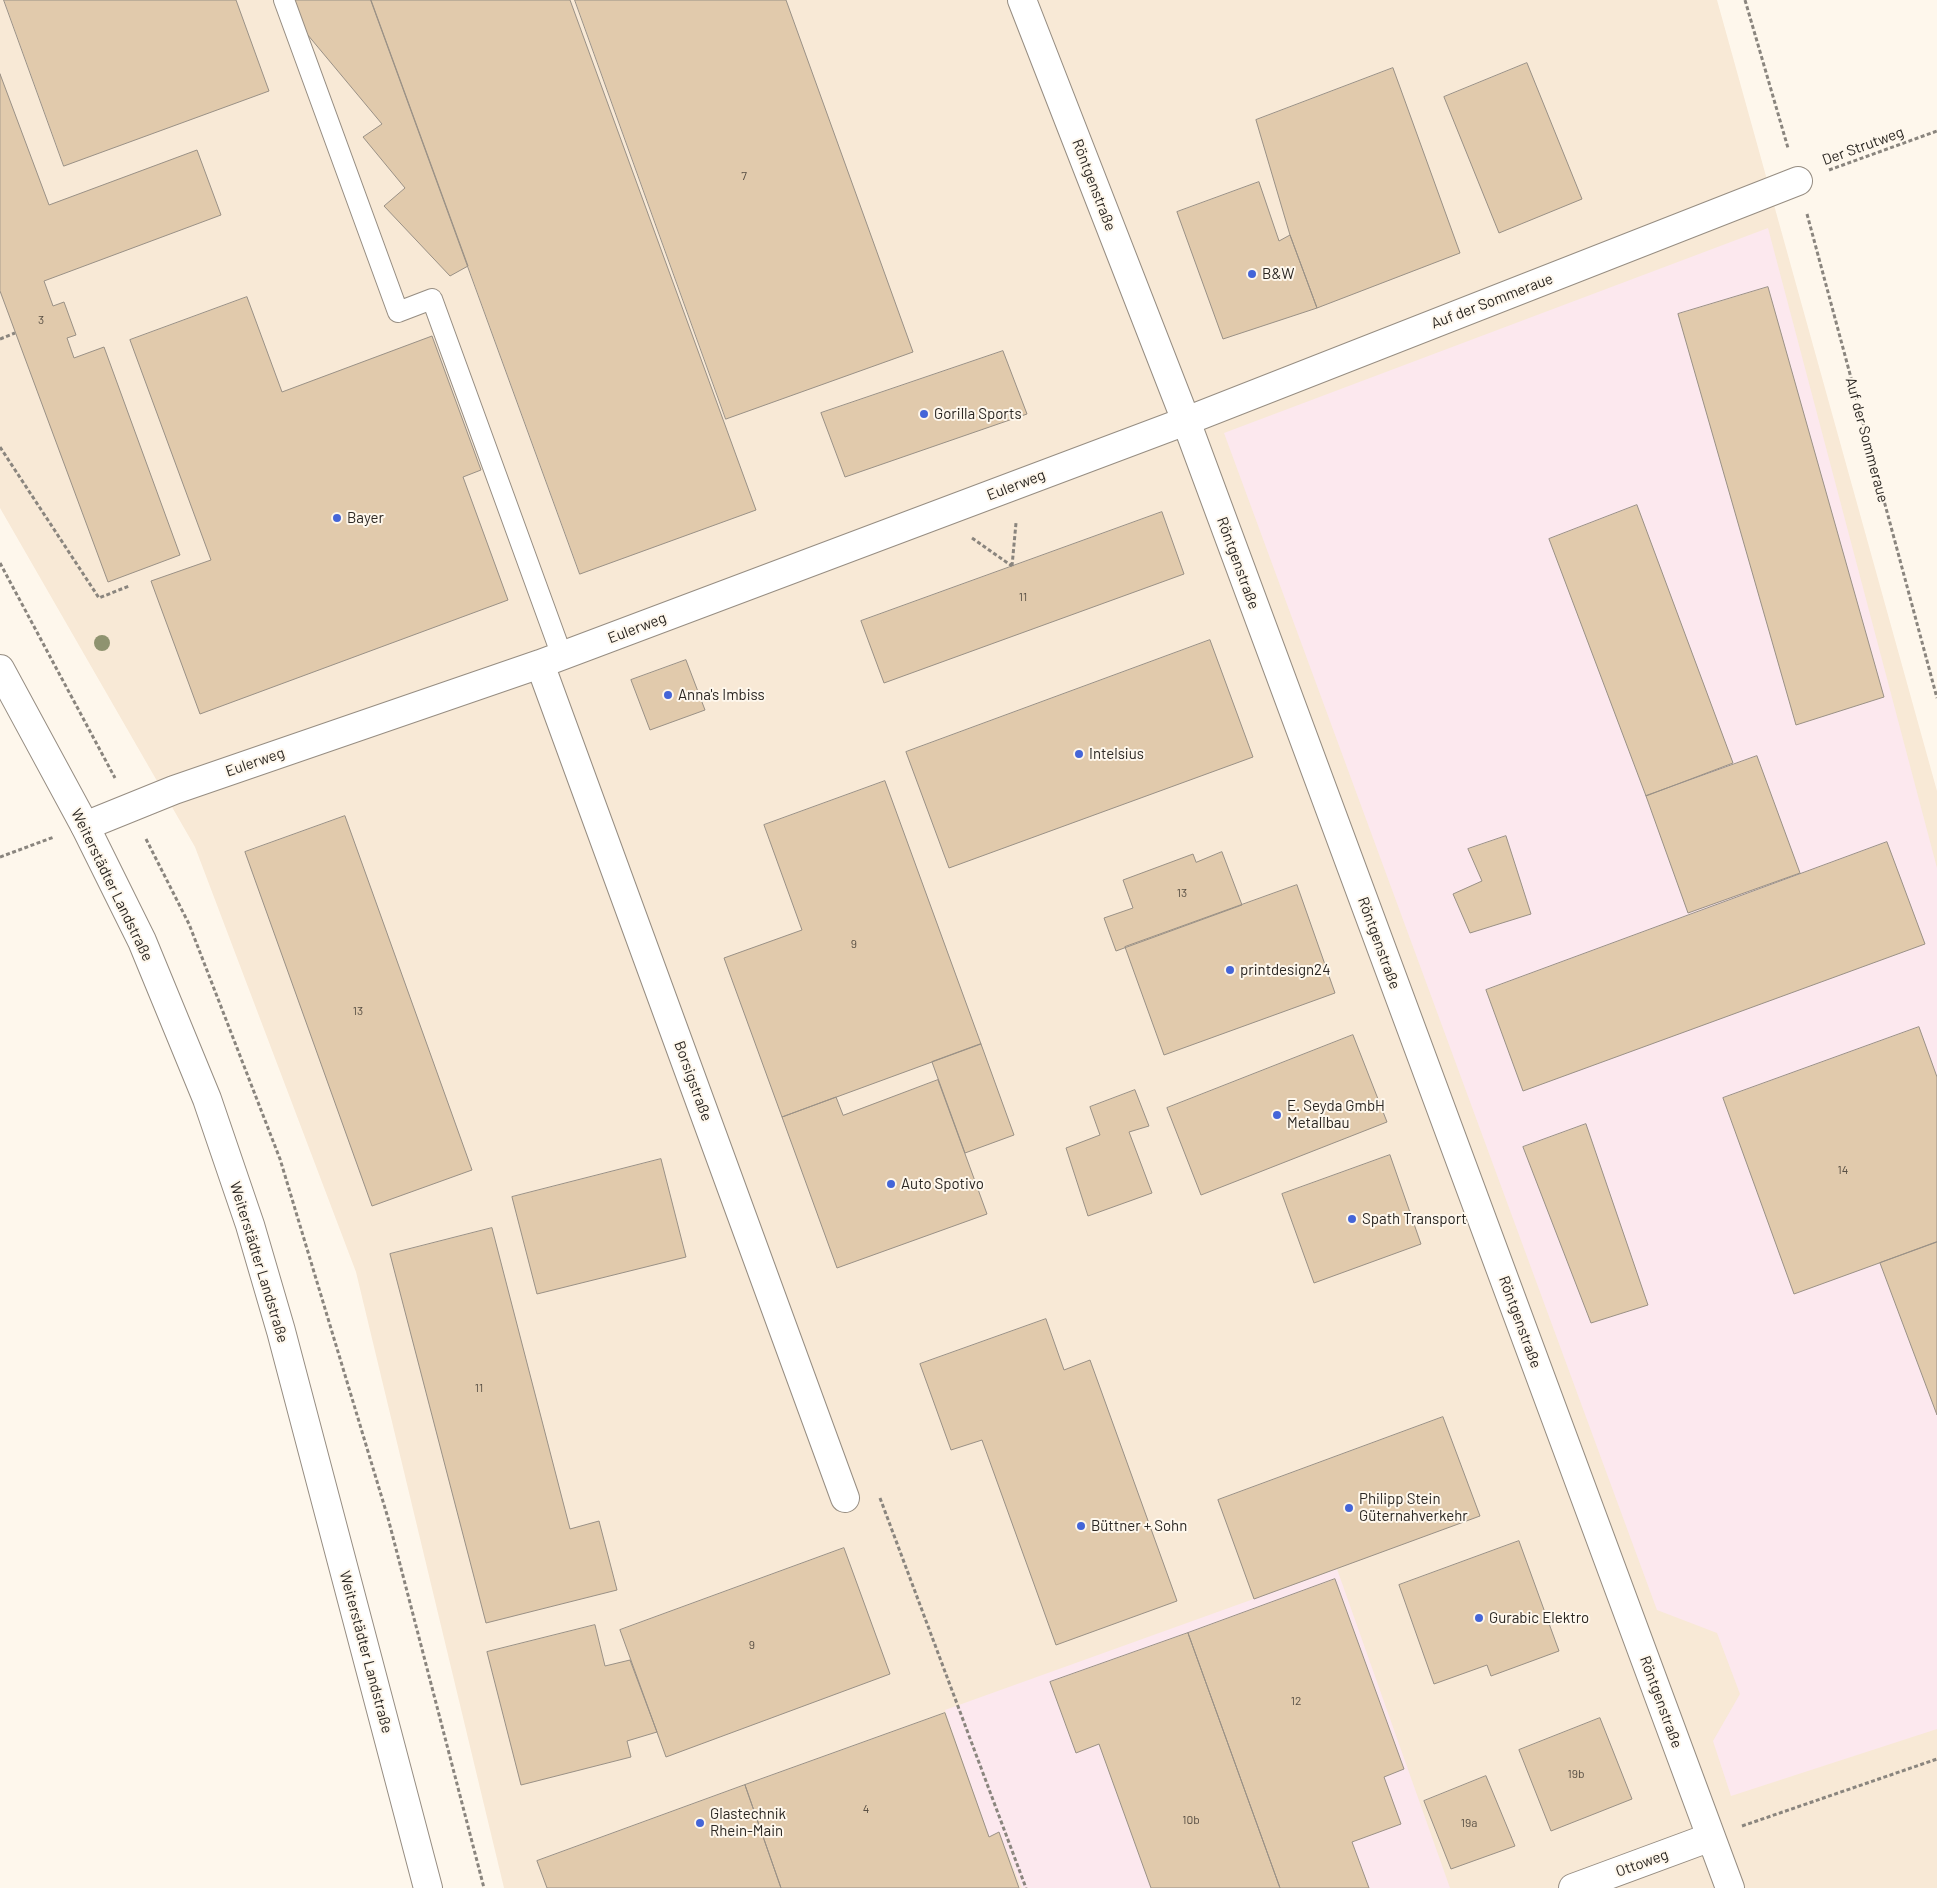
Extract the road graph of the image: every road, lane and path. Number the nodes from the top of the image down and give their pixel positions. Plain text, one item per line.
1 (284, 0) edge
2 (1022, 0) edge
3 (1745, 0) edge
4 (1937, 131) edge
5 (1798, 182) junction
6 (16, 333) dead end
7 (0, 339) edge
8 (1186, 421) junction
9 (0, 447) edge
10 (1016, 520) dead end
11 (969, 535) dead end
12 (128, 586) dead end
13 (551, 660) junction
14 (0, 669) edge
15 (1937, 698) edge
16 (85, 826) junction
17 (0, 857) edge
18 (845, 1498) joint
19 (1937, 1759) edge
20 (1711, 1837) junction
21 (428, 1888) edge
22 (1026, 1888) edge
23 (1573, 1888) edge
24 (1730, 1888) edge

1 - 13 lane
2 - 8 street, Röntgenstraße
3 - 5 path, Auf der Sommeraue
4 - 5 path, Der Strutweg
5 - 8 street, Auf der Sommeraue
5 - 15 path, Auf der Sommeraue
6 - 7 path
8 - 13 street, Eulerweg
8 - 20 street, Röntgenstraße
9 - 12 path
10 - 11 path
13 - 16 street, Eulerweg
13 - 18 street, Borsigstraße
14 - 16 street, Weiterstädter Landstraße
16 - 17 path
16 - 21 street, Weiterstädter Landstraße
18 - 22 path
19 - 20 path
20 - 23 street, Ottoweg
20 - 24 street, Röntgenstraße

